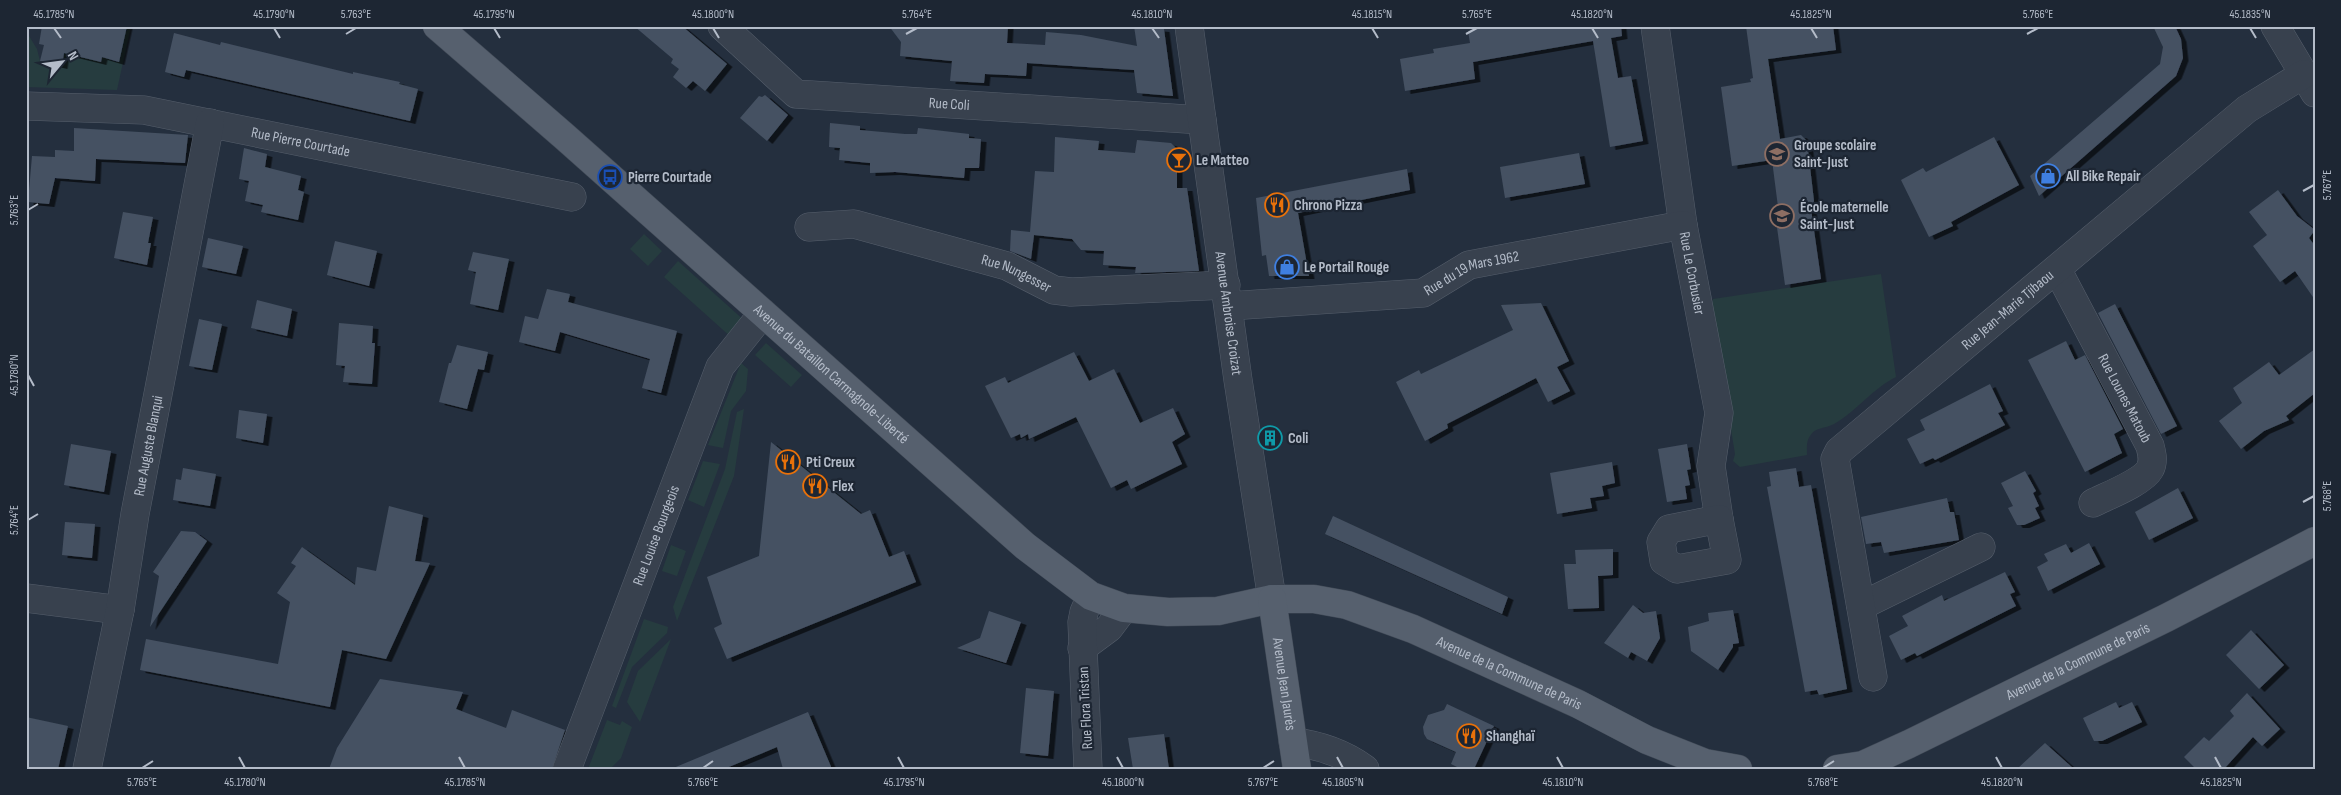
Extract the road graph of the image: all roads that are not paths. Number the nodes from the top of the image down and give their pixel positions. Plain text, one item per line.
1 (437, 26) edge
2 (722, 26) edge
3 (1189, 26) edge
4 (1655, 26) edge
5 (2275, 26) edge
6 (2309, 84) edge
7 (26, 106) edge
8 (1202, 120) junction
9 (210, 123) junction
10 (572, 198) dead end
11 (1683, 225) junction
12 (809, 227) dead end
13 (2057, 269) junction
14 (1227, 296) junction
15 (763, 313) junction
16 (2093, 503) dead end
17 (1720, 519) dead end
18 (2315, 541) edge
19 (1981, 547) dead end
20 (1090, 596) junction
21 (26, 598) edge
22 (1272, 599) junction
23 (1861, 606) junction
24 (1124, 608) junction
25 (120, 610) junction
26 (1082, 648) junction
27 (1873, 677) dead end
28 (1295, 756) edge
29 (87, 769) edge
30 (567, 769) edge
31 (1088, 769) edge
32 (1365, 769) edge
33 (1738, 769) edge
34 (1837, 769) edge

1 - 15 main road, Avenue du Bataillon Carmagnole-Liberté
2 - 8 street, Rue Coli
3 - 8 street, Avenue Ambroise Croizat
4 - 11 street, Rue Le Corbusier
5 - 6 street
6 - 13 street, Rue Jean-Marie Tjibaou
7 - 9 street, Rue Pierre Courtade
8 - 14 street, Avenue Ambroise Croizat
9 - 10 street, Rue Pierre Courtade
9 - 25 street, Rue Auguste Blanqui
11 - 14 street, Rue du 19 Mars 1962
11 - 17 street, Rue Le Corbusier
12 - 14 street, Rue Nungesser
13 - 16 street, Rue Lounes Matoub
13 - 23 street, Rue Jean-Marie Tjibaou
14 - 22 street, Avenue Ambroise Croizat
15 - 20 main road, Avenue du Bataillon Carmagnole-Liberté
15 - 30 street, Rue Louise Bourgeois
18 - 34 main road, Avenue de la Commune de Paris
19 - 23 street
20 - 24 main road, Avenue du Bataillon Carmagnole-Liberté
20 - 26 street, Rue Flora Tristan
21 - 25 street
22 - 24 main road, Avenue du Bataillon Carmagnole-Liberté
22 - 28 main road, Avenue Jean Jaurès
22 - 33 main road, Avenue de la Commune de Paris
23 - 27 street, Rue Jean-Marie Tjibaou
24 - 26 street, Rue Flora Tristan
25 - 29 street, Rue Auguste Blanqui
26 - 31 street, Rue Flora Tristan
28 - 32 street

